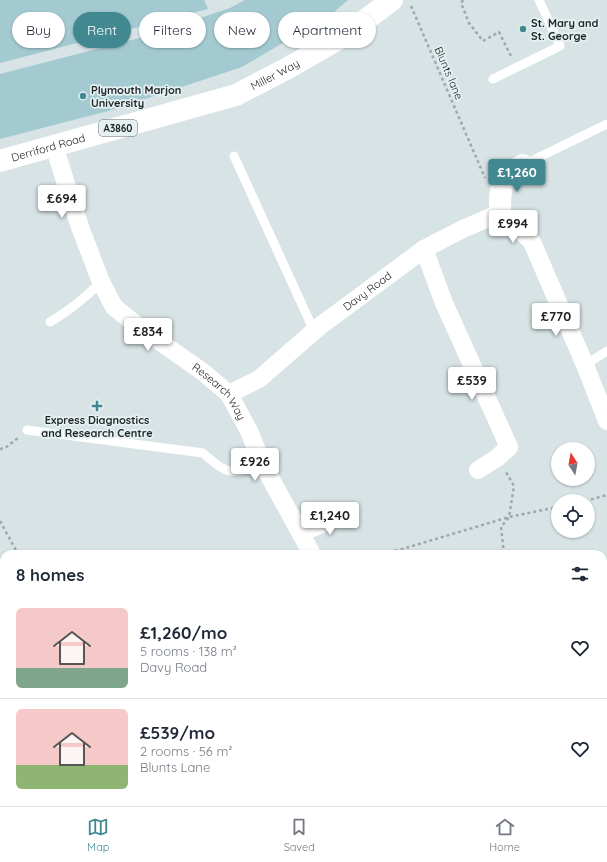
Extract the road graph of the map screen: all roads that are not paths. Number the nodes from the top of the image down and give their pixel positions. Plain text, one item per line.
1 (392, 0) edge
2 (539, 0) edge
3 (493, 79) dead end
4 (236, 95) joint
5 (607, 124) edge
6 (54, 146) junction
7 (234, 156) dead end
8 (0, 161) edge
9 (523, 165) joint
10 (507, 219) junction
11 (424, 249) junction
12 (101, 282) junction
13 (50, 322) dead end
14 (314, 330) junction
15 (607, 351) edge
16 (585, 365) junction
17 (229, 394) junction
18 (607, 421) edge
19 (28, 430) road end
20 (262, 463) junction
21 (478, 470) dead end
22 (347, 513) dead end
23 (301, 533) junction
24 (310, 550) edge

1 - 4 main road, Miller Way / A3860
2 - 3 lane
4 - 6 main road, Derriford Road / A3860
5 - 9 lane
6 - 8 main road, Derriford Road / A3860
6 - 12 street, Research Way
7 - 14 lane
9 - 10 main road
10 - 11 street, Davy Road
10 - 16 street
11 - 14 street, Davy Road
11 - 21 street
12 - 13 lane
12 - 17 street, Research Way
14 - 17 street, Davy Road
15 - 16 lane
16 - 18 street
17 - 20 street, Research Way
19 - 20 lane
20 - 23 street, Research Way
22 - 23 street
23 - 24 street, Research Way

